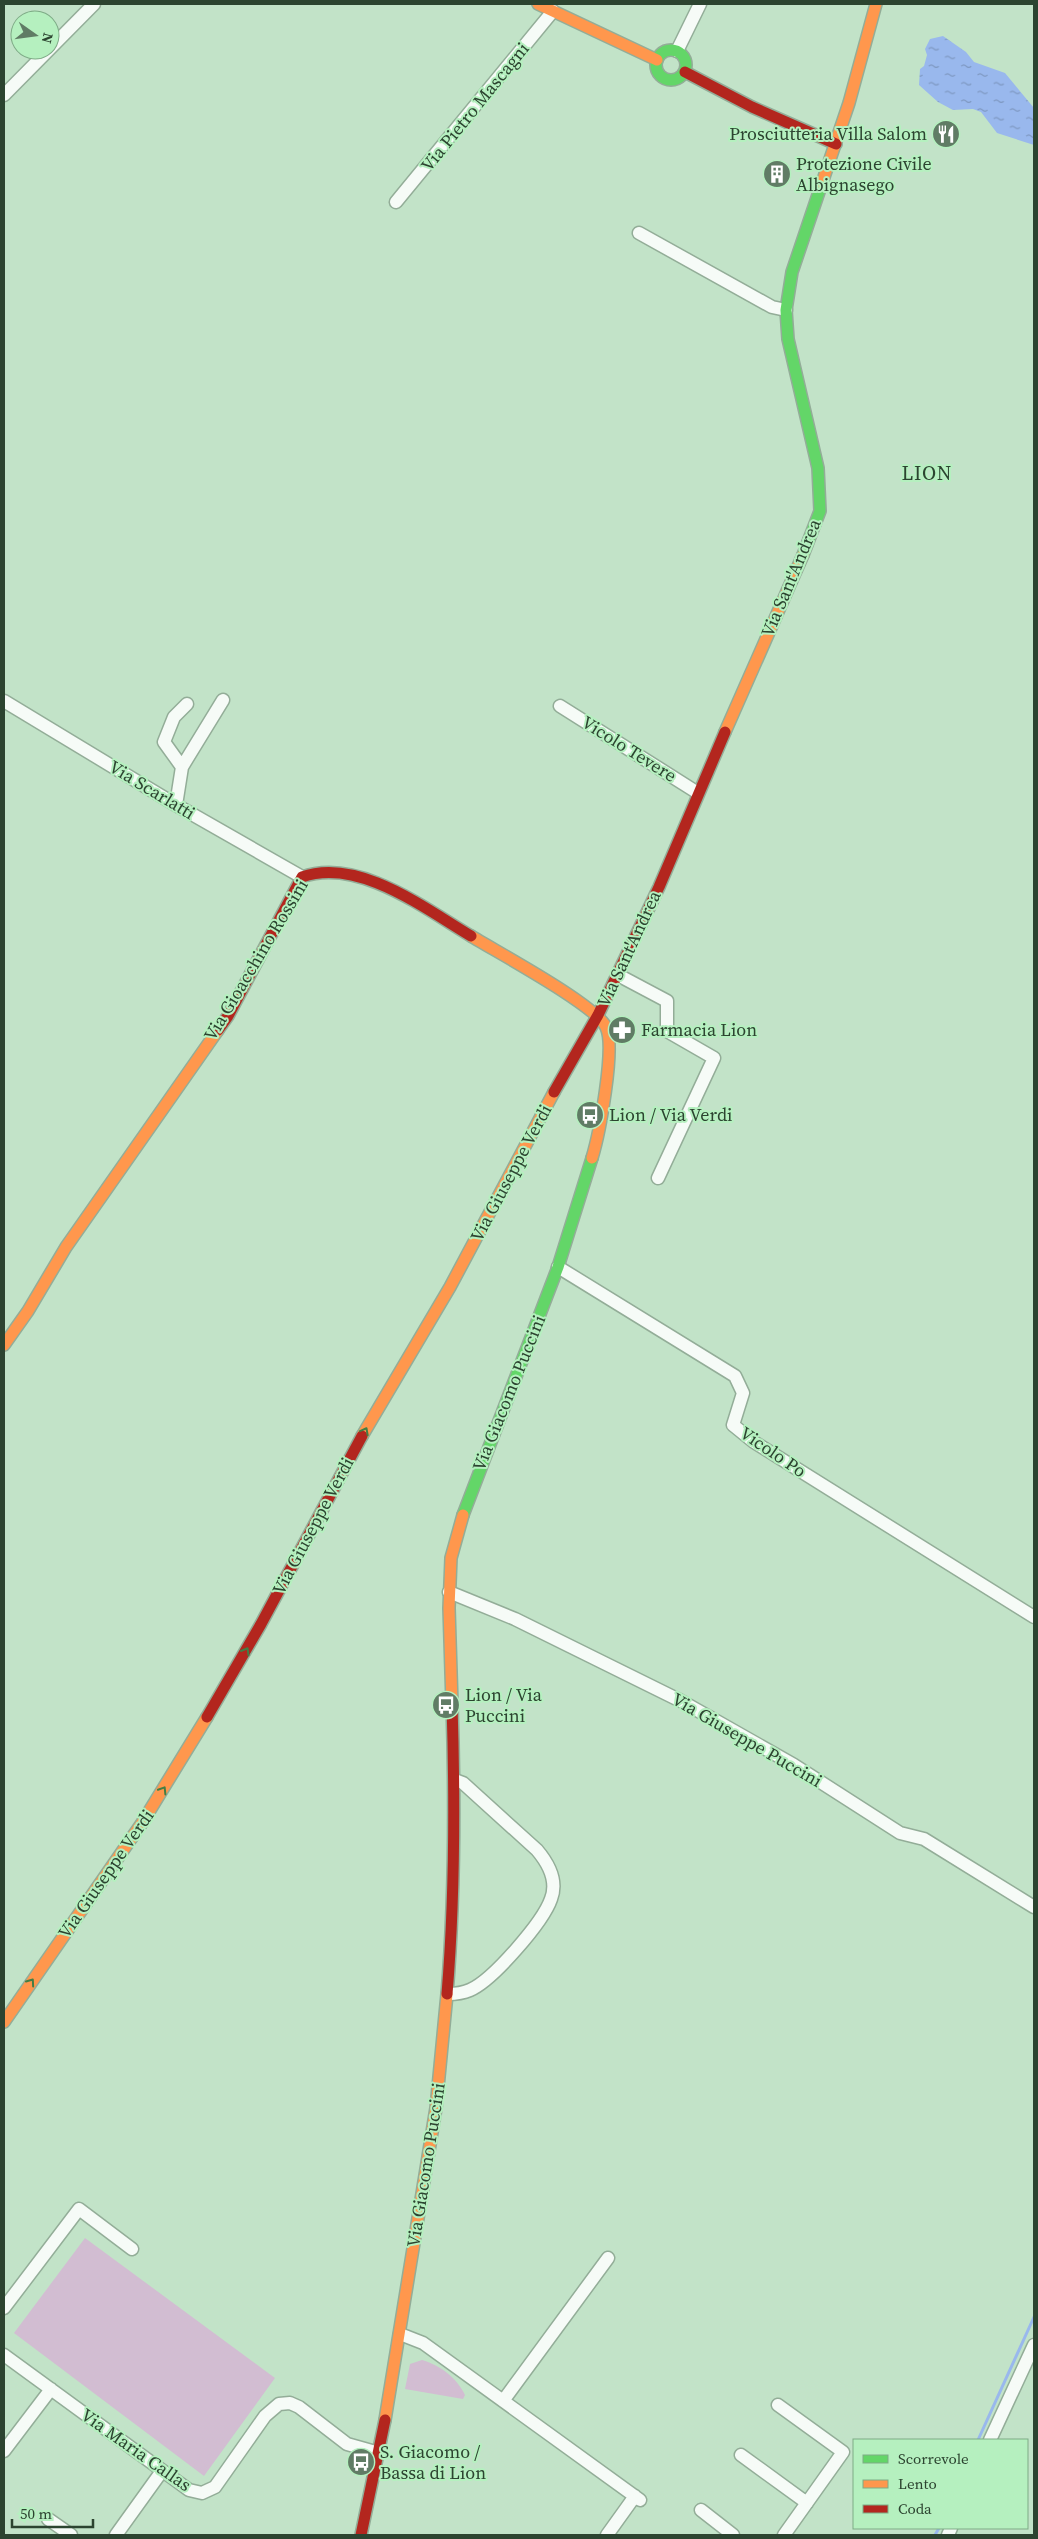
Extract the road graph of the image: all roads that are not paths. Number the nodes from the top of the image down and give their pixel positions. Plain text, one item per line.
1 (94, 4) edge
2 (538, 4) edge
3 (700, 4) edge
4 (876, 4) edge
5 (553, 11) junction
6 (677, 51) junction
7 (657, 60) junction
8 (685, 72) junction
9 (4, 95) edge
10 (836, 144) junction
11 (396, 202) dead end
12 (639, 234) dead end
13 (786, 310) junction
14 (223, 700) dead end
15 (4, 701) edge
16 (187, 704) dead end
17 (560, 706) dead end
18 (182, 767) junction
19 (698, 793) junction
20 (176, 805) junction
21 (302, 877) junction
22 (618, 975) junction
23 (598, 1015) junction
24 (658, 1178) dead end
25 (558, 1266) junction
26 (4, 1345) edge
27 (449, 1592) junction
28 (1034, 1617) edge
29 (455, 1780) junction
30 (1034, 1907) edge
31 (448, 1994) junction
32 (4, 2022) edge
33 (132, 2249) dead end
34 (608, 2258) dead end
35 (4, 2308) edge
36 (400, 2334) junction
37 (1034, 2345) edge
38 (4, 2355) edge
39 (51, 2389) junction
40 (503, 2401) junction
41 (778, 2405) dead end
42 (990, 2439) edge
43 (4, 2451) edge
44 (379, 2453) junction
45 (741, 2454) dead end
46 (162, 2471) junction
47 (807, 2503) junction
48 (700, 2510) dead end
49 (48, 2519) dead end
50 (71, 2535) edge
51 (116, 2535) edge
52 (361, 2535) edge
53 (607, 2535) edge
54 (734, 2535) edge
55 (784, 2535) edge

1 - 9 street
2 - 5 street
3 - 6 street
4 - 10 street, Via Sant'Andrea
5 - 7 street
5 - 11 street, Via Pietro Mascagni
6 - 7 street
6 - 8 street
7 - 8 street
8 - 10 street
10 - 13 street, Via Sant'Andrea
12 - 13 street
13 - 19 street, Via Sant'Andrea
14 - 18 street
15 - 20 street, Via Scarlatti
16 - 18 street
17 - 19 street, Vicolo Tevere
18 - 20 street
19 - 22 street, Via Sant'Andrea
20 - 21 street, Via Scarlatti
21 - 23 street, Via Gioacchino Rossini
21 - 26 street, Via Gioacchino Rossini
22 - 23 street, Via Sant'Andrea
22 - 24 street
23 - 25 street, Via Giacomo Puccini
32 -> 23 street, Via Giuseppe Verdi
25 - 27 street, Via Giacomo Puccini
25 - 28 street, Vicolo Po
27 - 29 street, Via Giacomo Puccini
27 - 30 street, Via Giuseppe Puccini
29 - 31 street, Via Giacomo Puccini
29 - 31 street
31 - 36 street, Via Giacomo Puccini
33 - 35 street
34 - 40 street
36 - 40 street
36 - 44 street, Via Giacomo Puccini
37 - 42 street
38 - 39 street, Via Maria Callas
39 - 43 street
39 - 46 street, Via Maria Callas
40 - 53 street
41 - 47 street
44 - 46 street, Via Maria Callas
44 - 52 street, Via Giacomo Puccini
45 - 47 street
46 - 51 street
47 - 55 street
48 - 54 street
49 - 50 street

